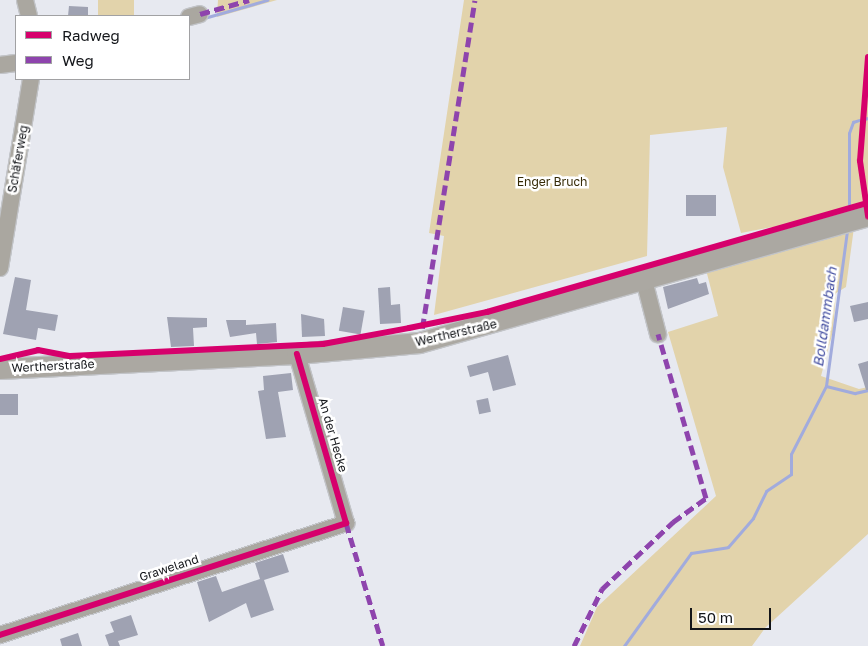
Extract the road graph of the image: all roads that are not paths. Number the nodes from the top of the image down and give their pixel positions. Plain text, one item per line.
1 (25, 0) edge
2 (29, 15) edge
3 (15, 63) edge
4 (0, 65) edge
5 (32, 80) edge
6 (868, 216) edge
7 (0, 268) edge
8 (644, 280) junction
9 (658, 334) dead end
10 (297, 354) junction
11 (0, 369) edge
12 (346, 523) joint
13 (0, 635) edge

1 - 2 street
3 - 4 street
5 - 7 street, Schäferweg
6 - 8 main road, Wertherstraße
8 - 9 street
8 - 10 main road, Wertherstraße
10 - 11 main road, Wertherstraße
10 - 12 street, An der Hecke
12 - 13 street, Graweland

